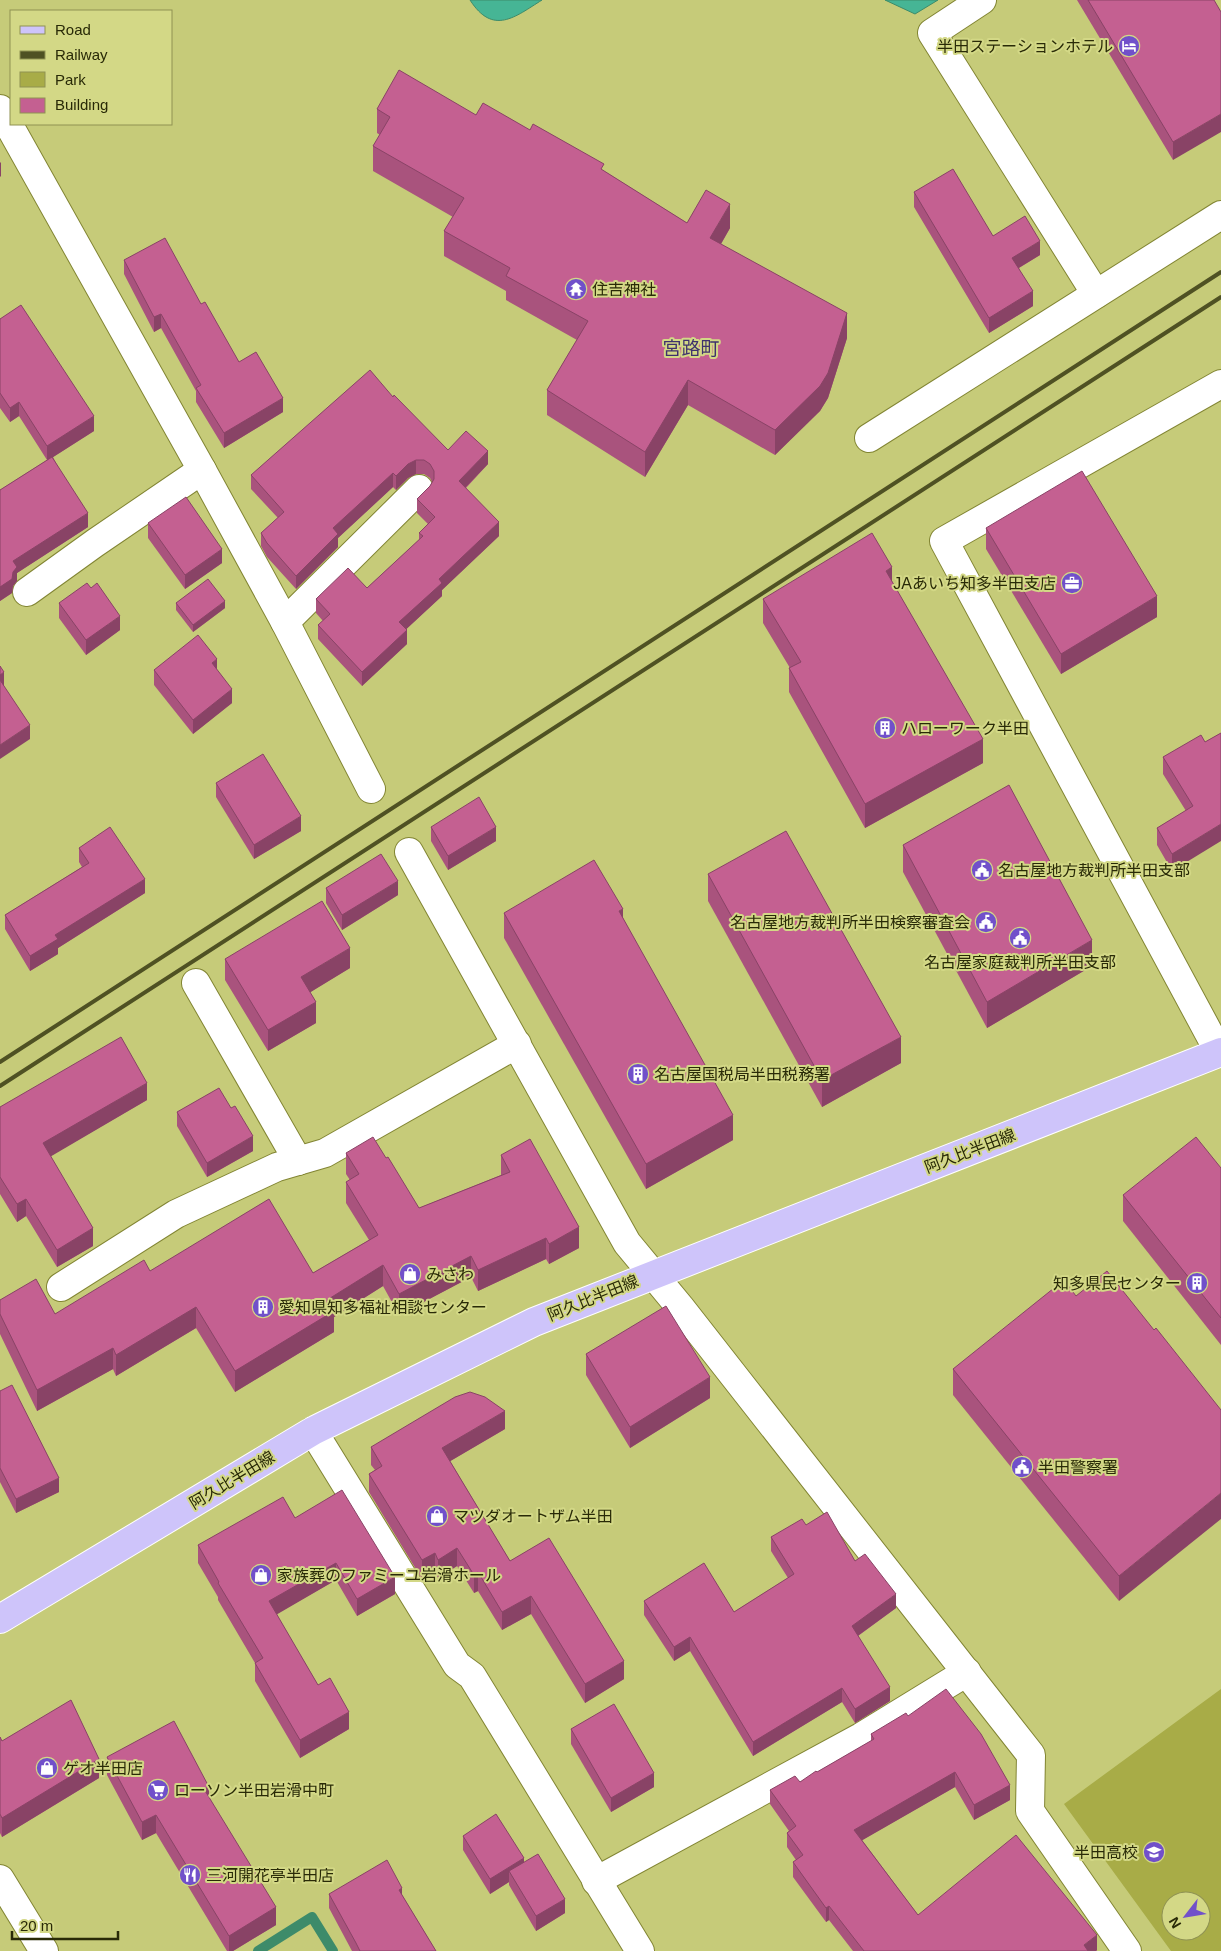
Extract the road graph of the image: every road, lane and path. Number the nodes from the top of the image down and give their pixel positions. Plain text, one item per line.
1 (982, 0) edge
2 (0, 109) edge
3 (1221, 215) edge
4 (1096, 294) junction
5 (1221, 384) edge
6 (869, 438) dead end
7 (202, 470) junction
8 (419, 489) dead end
9 (28, 592) dead end
10 (285, 622) junction
11 (370, 789) dead end
12 (409, 852) dead end
13 (196, 983) dead end
14 (517, 1044) junction
15 (1220, 1052) edge
16 (298, 1161) junction
17 (653, 1274) junction
18 (61, 1287) dead end
19 (313, 1431) junction
20 (0, 1619) edge
21 (967, 1672) junction
22 (0, 1879) edge
23 (596, 1881) junction
24 (44, 1951) edge
25 (640, 1951) edge
26 (1128, 1951) edge

1 - 4 street
2 - 7 street
3 - 4 street
4 - 6 street
5 - 15 street
7 - 9 street
7 - 10 street
8 - 10 street
10 - 11 street
12 - 14 street
13 - 16 street
14 - 16 street
14 - 17 street
15 - 17 main road, 阿久比半田線
16 - 18 street
17 - 19 main road, 阿久比半田線
17 - 21 street
19 - 20 main road, 阿久比半田線
19 - 23 street
21 - 23 street
21 - 26 street
22 - 24 street
23 - 25 street

